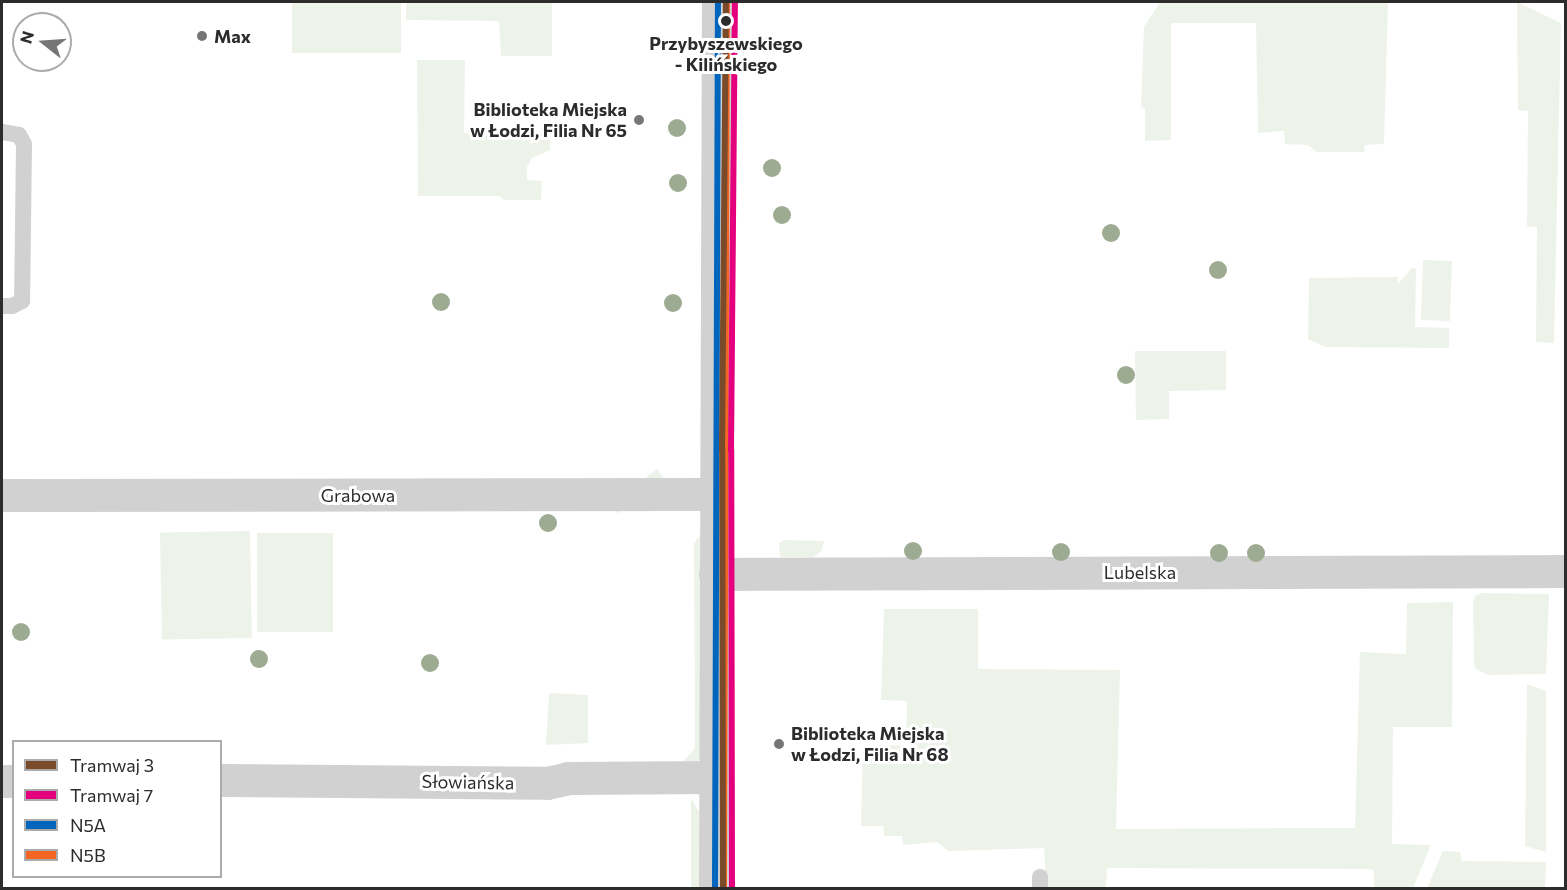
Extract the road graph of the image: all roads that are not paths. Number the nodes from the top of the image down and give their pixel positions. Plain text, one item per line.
1 (718, 2) edge
2 (2, 132) edge
3 (2, 306) edge
4 (715, 494) junction
5 (2, 495) edge
6 (1566, 570) edge
7 (715, 574) junction
8 (715, 777) junction
9 (222, 780) edge
10 (715, 888) edge

1 - 4 street
2 - 3 lane
4 - 5 street, Grabowa
4 - 7 street
6 - 7 street, Lubelska
7 - 8 street
8 - 9 street, Słowiańska
8 - 10 street

